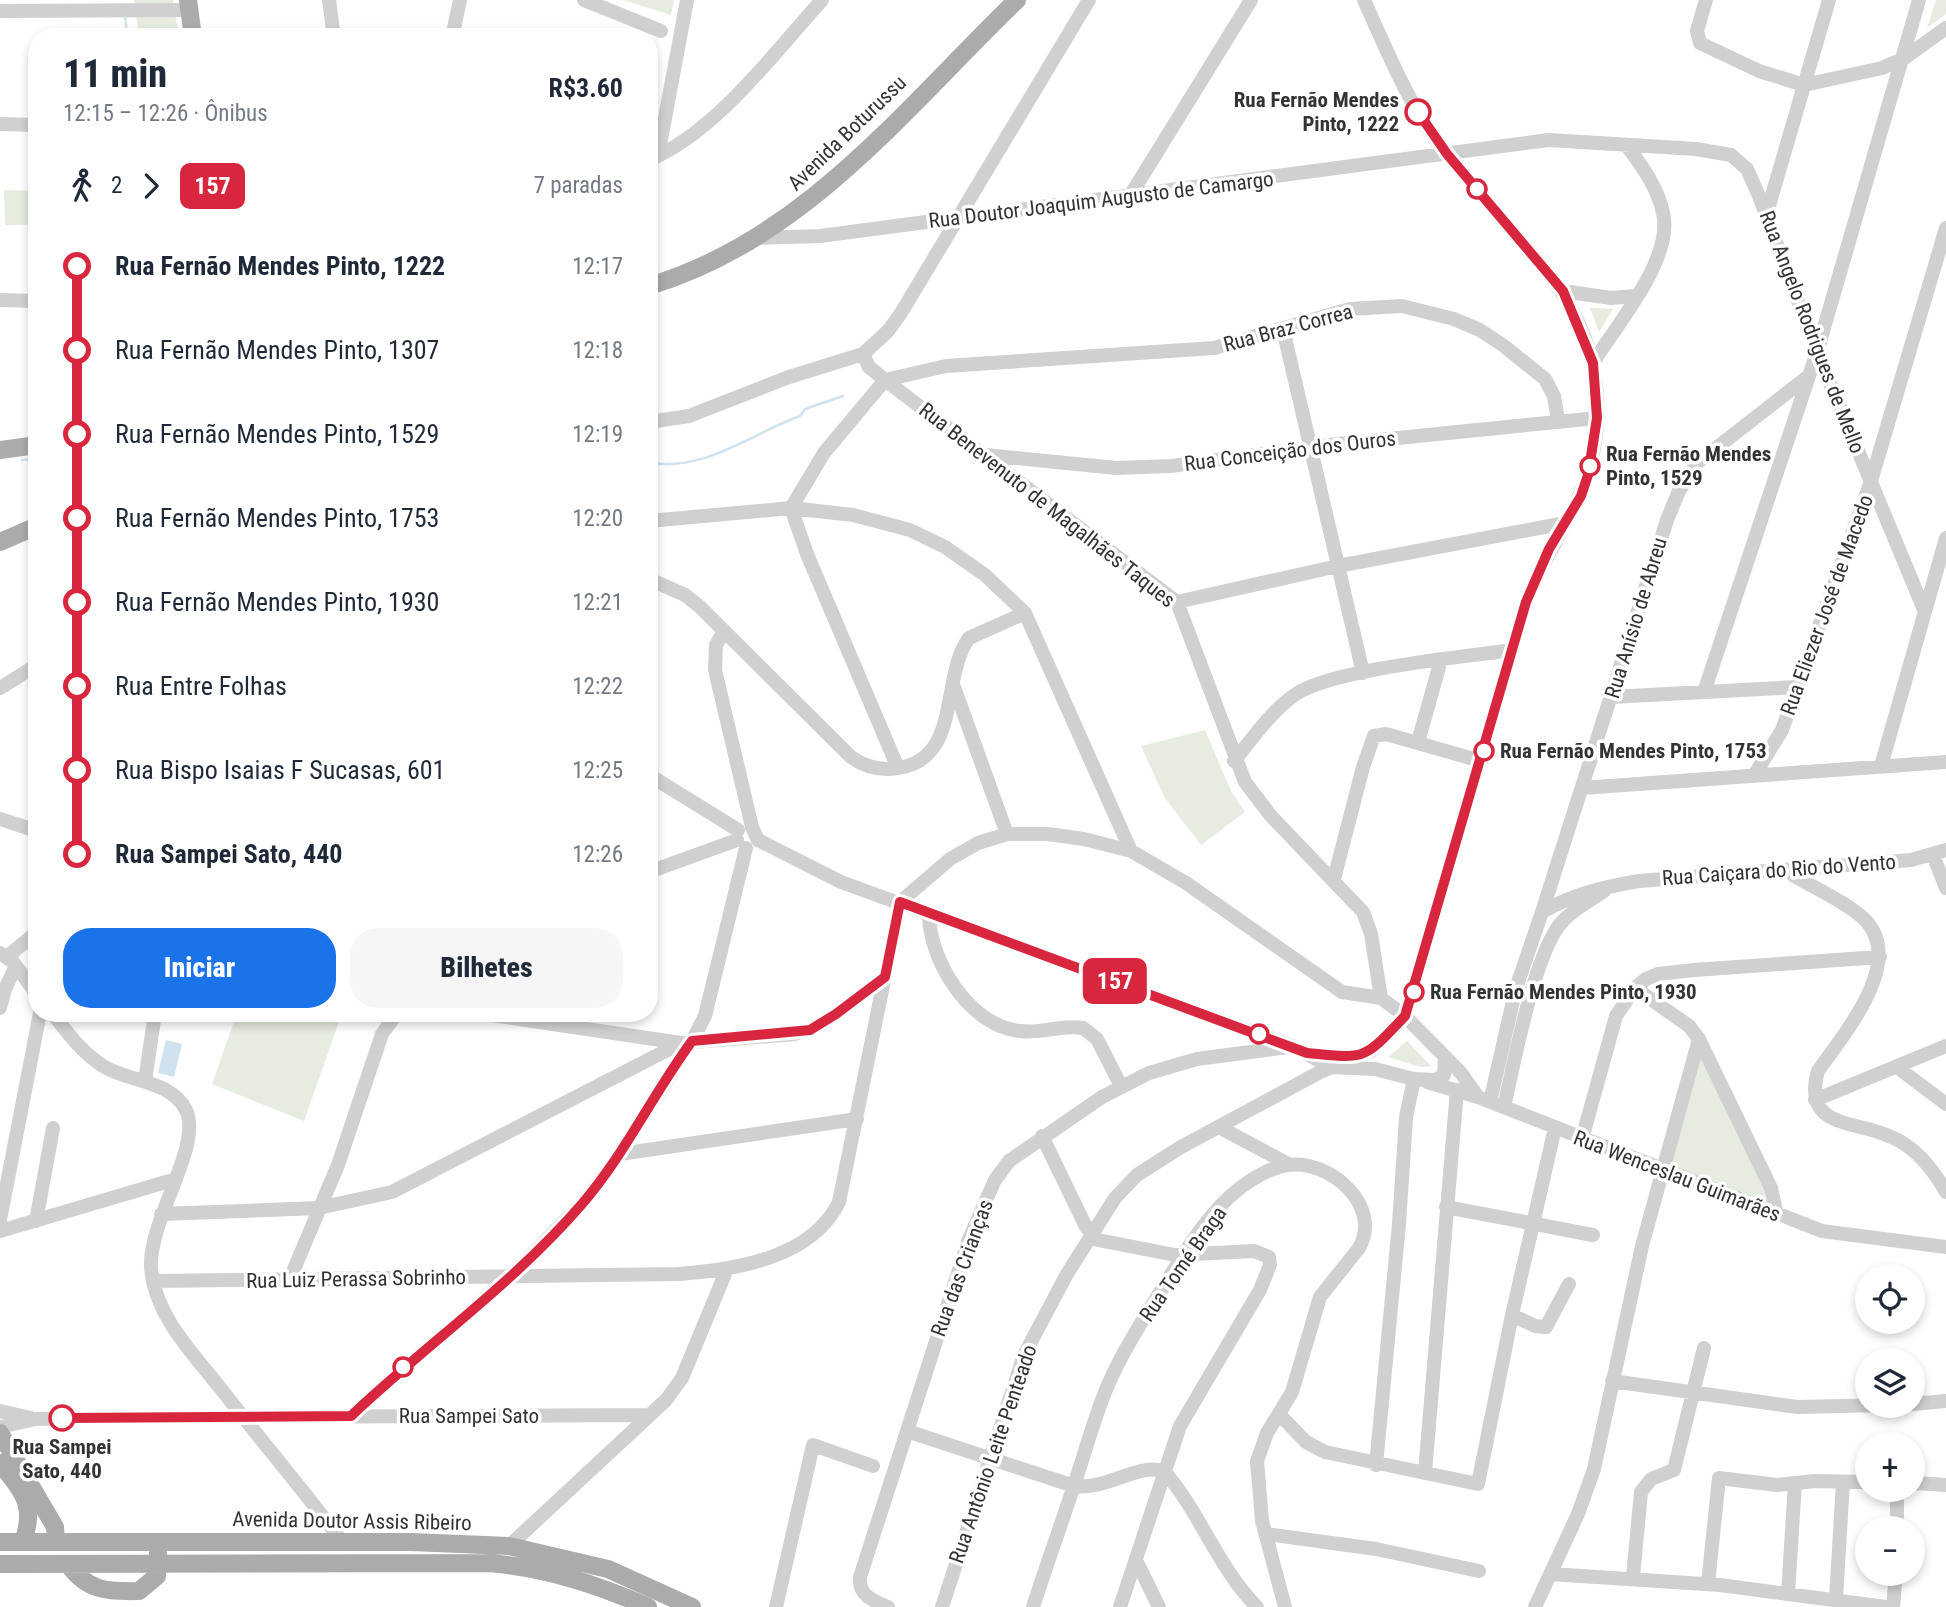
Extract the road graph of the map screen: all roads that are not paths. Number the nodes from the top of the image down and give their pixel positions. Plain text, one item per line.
1 (329, 0) edge
2 (460, 0) edge
3 (584, 0) edge
4 (687, 0) edge
5 (822, 0) edge
6 (1017, 0) edge
7 (1089, 0) edge
8 (1251, 0) edge
9 (1364, 0) edge
10 (1706, 0) edge
11 (1829, 0) edge
12 (1919, 0) edge
13 (188, 5) edge
14 (0, 11) edge
15 (682, 26) junction
16 (192, 28) edge
17 (333, 28) edge
18 (455, 28) edge
19 (654, 28) edge
20 (1946, 28) edge
21 (658, 30) edge
22 (661, 31) junction
23 (658, 32) edge
24 (1903, 59) junction
25 (1804, 85) junction
26 (0, 124) edge
27 (28, 125) edge
28 (658, 139) edge
29 (1627, 146) junction
30 (1447, 154) junction
31 (658, 155) edge
32 (1130, 197) junction
33 (1766, 216) junction
34 (959, 218) junction
35 (1946, 228) edge
36 (755, 238) junction
37 (658, 283) edge
38 (1563, 291) junction
39 (1636, 296) junction
40 (0, 300) edge
41 (28, 301) edge
42 (1283, 329) junction
43 (1817, 352) junction
44 (863, 354) junction
45 (1593, 363) junction
46 (1809, 376) junction
47 (885, 380) junction
48 (1597, 418) junction
49 (1558, 420) junction
50 (658, 421) edge
51 (28, 446) edge
52 (1313, 449) junction
53 (0, 450) edge
54 (983, 455) junction
55 (1871, 481) junction
56 (791, 508) junction
57 (658, 520) edge
58 (1565, 523) junction
59 (28, 530) edge
60 (1946, 538) edge
61 (0, 542) edge
62 (1338, 566) junction
63 (658, 584) edge
64 (1177, 602) junction
65 (1925, 612) junction
66 (1025, 613) junction
67 (724, 631) junction
68 (1513, 650) junction
69 (1441, 660) junction
70 (28, 670) edge
71 (1363, 673) junction
72 (3, 685) edge
73 (953, 686) junction
74 (1798, 687) junction
75 (1704, 692) junction
76 (1611, 698) junction
77 (1418, 741) junction
78 (1234, 761) junction
79 (1481, 761) junction
80 (1946, 762) edge
81 (1881, 766) junction
82 (898, 768) junction
83 (1755, 774) junction
84 (658, 781) edge
85 (1582, 788) junction
86 (0, 819) edge
87 (28, 828) edge
88 (28, 829) edge
89 (0, 831) edge
90 (1007, 834) junction
91 (746, 837) junction
92 (1131, 852) junction
93 (1939, 852) edge
94 (658, 869) edge
95 (1790, 870) junction
96 (1334, 879) junction
97 (1946, 888) edge
98 (1549, 890) junction
99 (900, 902) junction
100 (1567, 907) junction
101 (929, 912) junction
102 (1542, 912) junction
103 (28, 939) edge
104 (6, 955) edge
105 (1880, 957) junction
106 (885, 977) junction
107 (28, 983) edge
108 (1635, 988) junction
109 (1381, 998) junction
110 (0, 1008) edge
111 (1405, 1016) junction
112 (38, 1022) edge
113 (59, 1022) edge
114 (154, 1022) edge
115 (391, 1022) edge
116 (543, 1022) edge
117 (1699, 1039) junction
118 (687, 1042) junction
119 (1945, 1045) edge
120 (1292, 1046) junction
121 (1371, 1051) junction
122 (1307, 1053) junction
123 (1446, 1057) junction
124 (1354, 1058) junction
125 (1331, 1067) junction
126 (1897, 1067) junction
127 (1375, 1069) junction
128 (1414, 1079) junction
129 (145, 1081) junction
130 (1121, 1086) junction
131 (1457, 1090) junction
132 (1815, 1100) junction
133 (1491, 1102) junction
134 (1946, 1104) edge
135 (857, 1119) junction
136 (1219, 1127) junction
137 (53, 1128) dead end
138 (1555, 1128) junction
139 (1042, 1136) junction
140 (1582, 1139) junction
141 (620, 1154) junction
142 (1289, 1164) junction
143 (1663, 1170) junction
144 (176, 1179) junction
145 (1946, 1192) edge
146 (1446, 1207) junction
147 (319, 1208) junction
148 (161, 1214) junction
149 (1777, 1214) junction
150 (0, 1220) edge
151 (36, 1221) junction
152 (1534, 1223) junction
153 (0, 1231) edge
154 (1593, 1235) dead end
155 (1091, 1236) junction
156 (1946, 1247) edge
157 (1185, 1254) junction
158 (727, 1269) junction
159 (505, 1279) junction
160 (289, 1280) junction
161 (153, 1281) junction
162 (1569, 1283) dead end
163 (1512, 1314) junction
164 (1704, 1348) dead end
165 (1612, 1381) junction
166 (1694, 1394) junction
167 (1946, 1401) edge
168 (1925, 1403) edge
169 (1855, 1406) edge
170 (0, 1411) edge
171 (650, 1415) junction
172 (1280, 1415) junction
173 (351, 1416) junction
174 (243, 1417) junction
175 (36, 1419) junction
176 (0, 1427) edge
177 (906, 1431) junction
178 (0, 1433) edge
179 (989, 1459) junction
180 (0, 1463) edge
181 (1376, 1465) junction
182 (873, 1466) dead end
183 (1164, 1471) junction
184 (1425, 1473) junction
185 (1843, 1482) junction
186 (1855, 1482) edge
187 (1795, 1483) junction
188 (1925, 1484) edge
189 (1946, 1485) edge
190 (1074, 1486) junction
191 (1266, 1534) junction
192 (0, 1542) edge
193 (23, 1542) junction
194 (56, 1542) junction
195 (157, 1543) junction
196 (343, 1543) junction
197 (509, 1546) junction
198 (1136, 1560) junction
199 (158, 1563) junction
200 (0, 1564) edge
201 (26, 1564) junction
202 (68, 1564) junction
203 (1479, 1571) dead end
204 (1550, 1574) junction
205 (1633, 1577) junction
206 (1708, 1584) junction
207 (1895, 1586) edge
208 (1788, 1594) junction
209 (1833, 1601) edge
210 (1281, 1605) edge
211 (648, 1607) edge
212 (692, 1607) edge
213 (776, 1607) edge
214 (888, 1607) edge
215 (942, 1607) edge
216 (1033, 1607) edge
217 (1120, 1607) edge
218 (1159, 1607) edge
219 (1257, 1607) edge
220 (1535, 1607) edge
221 (1886, 1607) edge
222 (1894, 1607) edge

1 - 17 street
2 - 18 street
3 - 19 street
4 - 15 street
5 - 31 street
6 - 36 main road, Avenida Boturussu
7 - 34 street
8 - 32 street
9 - 30 street
10 - 25 street
11 - 25 street
12 - 24 street
13 - 14 street
13 - 16 main road
15 - 22 street
15 - 28 street
20 - 24 street
21 - 22 street
22 - 23 street
24 - 25 street
24 - 43 street
25 - 33 street
26 - 27 street
29 - 30 street, Rua Doutor Joaquim Augusto de Camargo
29 - 33 street, Rua Angelo Rodrigues de Mello
29 - 39 street
30 - 32 street, Rua Doutor Joaquim Augusto de Camargo
30 - 38 street
32 - 34 street, Rua Doutor Joaquim Augusto de Camargo
33 - 43 street, Rua Angelo Rodrigues de Mello
34 - 36 street, Rua Doutor Joaquim Augusto de Camargo
34 - 44 street
35 - 55 street, Rua Eliezer José de Macedo
36 - 37 main road, Avenida Boturussu
38 - 39 street
38 - 45 street
39 - 45 street
40 - 41 street
42 - 47 street, Rua Braz Correa
42 - 49 street, Rua Braz Correa
42 - 52 street
43 - 46 street
43 - 55 street, Rua Angelo Rodrigues de Mello
44 - 47 street, Rua Benevenuto de Magalhães Taques
44 - 50 street
45 - 48 street
46 - 75 street
46 - 76 street, Rua Anísio de Abreu
47 - 54 street, Rua Benevenuto de Magalhães Taques
47 - 56 street
48 - 49 street, Rua Conceição dos Ouros
48 - 58 street
49 - 52 street, Rua Conceição dos Ouros
51 - 53 main road
52 - 54 street, Rua Conceição dos Ouros
52 - 62 street
54 - 64 street, Rua Benevenuto de Magalhães Taques
55 - 65 street, Rua Angelo Rodrigues de Mello
55 - 74 street, Rua Eliezer José de Macedo
56 - 57 street
56 - 66 street
56 - 82 street
58 - 62 street
58 - 68 street
59 - 61 main road
60 - 65 street
62 - 64 street
62 - 71 street
63 - 67 street
64 - 78 street, Rua Benevenuto de Magalhães Taques
65 - 81 street
66 - 73 street
66 - 92 street
67 - 82 street
67 - 91 street
68 - 69 street
68 - 79 street
69 - 71 street
69 - 77 street
70 - 72 street
71 - 78 street
73 - 82 street
73 - 90 street
74 - 75 street
74 - 83 street, Rua Eliezer José de Macedo
75 - 76 street
76 - 85 street, Rua Anísio de Abreu
77 - 79 street
77 - 96 street
78 - 96 street, Rua Benevenuto de Magalhães Taques
79 - 111 street
80 - 81 street
81 - 83 street
83 - 85 street
84 - 91 street
85 - 98 street, Rua Anísio de Abreu
86 - 87 street
88 - 89 street
90 - 92 street
90 - 99 street
91 - 94 street
91 - 99 street
91 - 118 street
92 - 109 street
93 - 95 street, Rua Caiçara do Rio do Vento
93 - 97 street
95 - 100 street, Rua Caiçara do Rio do Vento
95 - 105 street
96 - 109 street, Rua Benevenuto de Magalhães Taques
98 - 100 street
98 - 102 street, Rua Anísio de Abreu
99 - 101 street
99 - 106 street, Rua Luiz Perassa Sobrinho
100 - 102 street, Rua Caiçara do Rio do Vento
100 - 133 street
101 - 120 street
101 - 130 street
102 - 133 street
103 - 104 street
104 - 107 street
104 - 110 street
105 - 108 street
105 - 132 street
106 - 118 street
106 - 135 street, Rua Luiz Perassa Sobrinho
108 - 117 street
108 - 140 street
109 - 111 street
111 - 121 street
111 - 123 street
112 - 150 street
113 - 129 street
114 - 129 street
115 - 147 street
116 - 118 street
117 - 143 street
117 - 149 street
118 - 141 street
118 - 147 street
119 - 126 street
120 - 122 street
120 - 130 street, Rua das Crianças
121 - 124 street, Rua Antônio Leite Penteado
121 - 127 street
122 - 124 street
122 - 125 street
123 - 128 street
123 - 133 street
124 - 125 street, Rua Antônio Leite Penteado
125 - 127 street, Rua Wenceslau Guimarães
125 - 136 street, Rua Antônio Leite Penteado
126 - 132 street
126 - 134 street
127 - 128 street, Rua Wenceslau Guimarães
128 - 131 street, Rua Wenceslau Guimarães
128 - 181 street
129 - 144 street
130 - 139 street, Rua das Crianças
131 - 133 street, Rua Wenceslau Guimarães
131 - 146 street
132 - 145 street
133 - 138 street, Rua Wenceslau Guimarães
135 - 141 street
135 - 158 street, Rua Luiz Perassa Sobrinho
136 - 142 street
136 - 155 street, Rua Antônio Leite Penteado
137 - 151 street
138 - 140 street, Rua Wenceslau Guimarães
138 - 152 street
139 - 155 street
139 - 177 street, Rua das Crianças
140 - 143 street, Rua Wenceslau Guimarães
141 - 159 street
142 - 157 street, Rua Tomé Braga
142 - 172 street
143 - 149 street, Rua Wenceslau Guimarães
143 - 165 street
144 - 148 street
144 - 151 street
146 - 152 street
146 - 184 street
147 - 148 street
147 - 160 street
148 - 161 street
149 - 156 street, Rua Wenceslau Guimarães
151 - 153 street
152 - 154 street
152 - 163 street
155 - 157 street
155 - 179 street, Rua Antônio Leite Penteado
157 - 183 street
157 - 190 street, Rua Tomé Braga
158 - 159 street, Rua Luiz Perassa Sobrinho
158 - 171 street
159 - 160 street, Rua Luiz Perassa Sobrinho
159 - 173 street
160 - 161 street, Rua Luiz Perassa Sobrinho
161 - 174 street
162 - 163 street
163 - 184 street
164 - 166 street
165 - 166 street
165 - 204 street
166 - 169 street
166 - 205 street
167 - 168 street
170 - 175 street, Rua Sampei Sato
171 - 173 street, Rua Sampei Sato
171 - 197 street
172 - 181 street
172 - 191 street
173 - 174 street, Rua Sampei Sato
174 - 175 street, Rua Sampei Sato
174 - 196 street
175 - 176 street, Rua Sampei Sato
177 - 179 street
177 - 214 street, Rua das Crianças
178 - 194 main road
179 - 190 street
179 - 215 street, Rua Antônio Leite Penteado
180 - 193 main road
181 - 184 street
182 - 213 street
183 - 190 street
183 - 198 street
183 - 219 street
185 - 186 street
185 - 187 street
185 - 209 street
187 - 206 street
187 - 208 street
188 - 189 street
190 - 216 street, Rua Tomé Braga
191 - 203 street
191 - 210 street
192 - 193 main road, Avenida Doutor Assis Ribeiro
193 - 194 main road, Avenida Doutor Assis Ribeiro
194 - 195 main road, Avenida Doutor Assis Ribeiro
194 - 201 main road
195 - 196 main road, Avenida Doutor Assis Ribeiro
195 - 199 main road
196 - 197 main road, Avenida Doutor Assis Ribeiro
197 - 212 main road, Avenida Doutor Assis Ribeiro
198 - 217 street
198 - 218 street
199 - 202 main road, Avenida Doutor Assis Ribeiro
199 - 202 main road
199 - 211 main road, Avenida Doutor Assis Ribeiro
200 - 201 main road, Avenida Doutor Assis Ribeiro
201 - 202 main road, Avenida Doutor Assis Ribeiro
204 - 205 street
204 - 220 street
205 - 206 street
206 - 208 street
207 - 222 street
208 - 209 street
209 - 221 street

